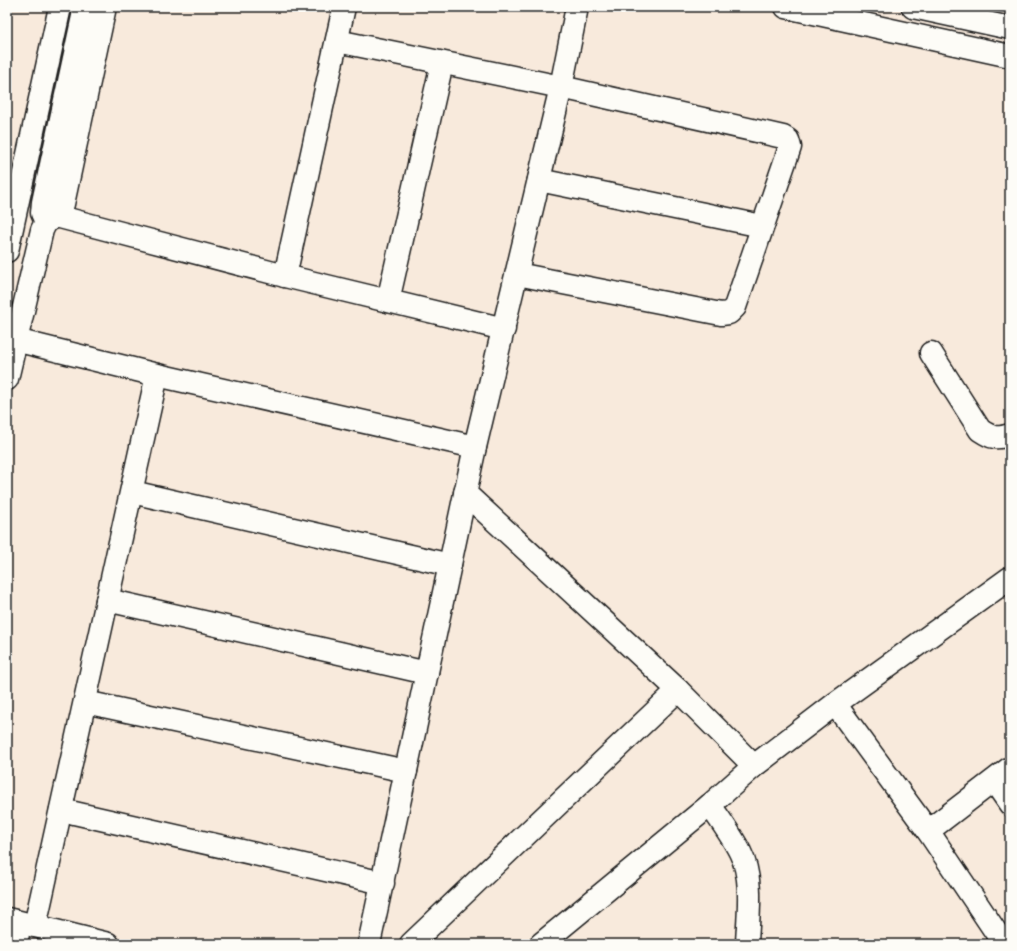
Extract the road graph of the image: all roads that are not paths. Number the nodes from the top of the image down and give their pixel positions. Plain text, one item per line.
1 (60, 7) edge
2 (85, 7) edge
3 (104, 7) edge
4 (344, 7) edge
5 (577, 7) edge
6 (786, 7) edge
7 (913, 7) edge
8 (1010, 28) edge
9 (337, 41) junction
10 (1010, 56) edge
11 (442, 63) junction
12 (561, 87) junction
13 (539, 180) junction
14 (11, 206) edge
15 (51, 219) junction
16 (762, 226) junction
17 (7, 251) edge
18 (517, 274) junction
19 (285, 276) junction
20 (388, 301) junction
21 (504, 329) junction
22 (11, 339) edge
23 (932, 353) dead end
24 (157, 375) junction
25 (7, 379) edge
26 (1010, 435) edge
27 (475, 447) junction
28 (132, 492) junction
29 (465, 493) junction
30 (450, 565) junction
31 (1010, 578) edge
32 (108, 600) junction
33 (427, 672) junction
34 (678, 690) junction
35 (85, 702) junction
36 (834, 704) junction
37 (754, 766) junction
38 (406, 771) junction
39 (1002, 774) edge
40 (1010, 804) edge
41 (710, 805) junction
42 (61, 810) junction
43 (928, 831) junction
44 (383, 883) junction
45 (21, 923) edge
46 (1004, 936) edge
47 (16, 944) edge
48 (108, 944) edge
49 (369, 944) edge
50 (411, 944) edge
51 (541, 944) edge
52 (748, 944) edge

1 - 14 street
2 - 15 street
3 - 15 street
4 - 9 street
5 - 12 street
6 - 10 street
7 - 8 street
9 - 11 street
9 - 19 street
11 - 12 street
11 - 20 street
12 - 13 street
12 - 16 street
13 - 16 street
13 - 18 street
14 - 17 street
15 - 19 street
15 - 22 street
16 - 18 street
18 - 21 street
19 - 20 street
20 - 21 street
21 - 27 street
22 - 24 street
22 - 25 street
23 - 26 street
24 - 27 street
24 - 28 street
27 - 29 street
28 - 30 street
28 - 32 street
29 - 30 street
29 - 34 street
30 - 33 street
31 - 36 street
32 - 33 street
32 - 35 street
33 - 38 street
34 - 37 street
34 - 50 street
35 - 38 street
35 - 42 street
36 - 37 street
36 - 43 street
37 - 41 street
38 - 44 street
39 - 40 street
39 - 43 street
41 - 51 street
41 - 52 street
42 - 44 street
42 - 45 street
43 - 46 street
44 - 49 street
45 - 47 street
45 - 48 street

